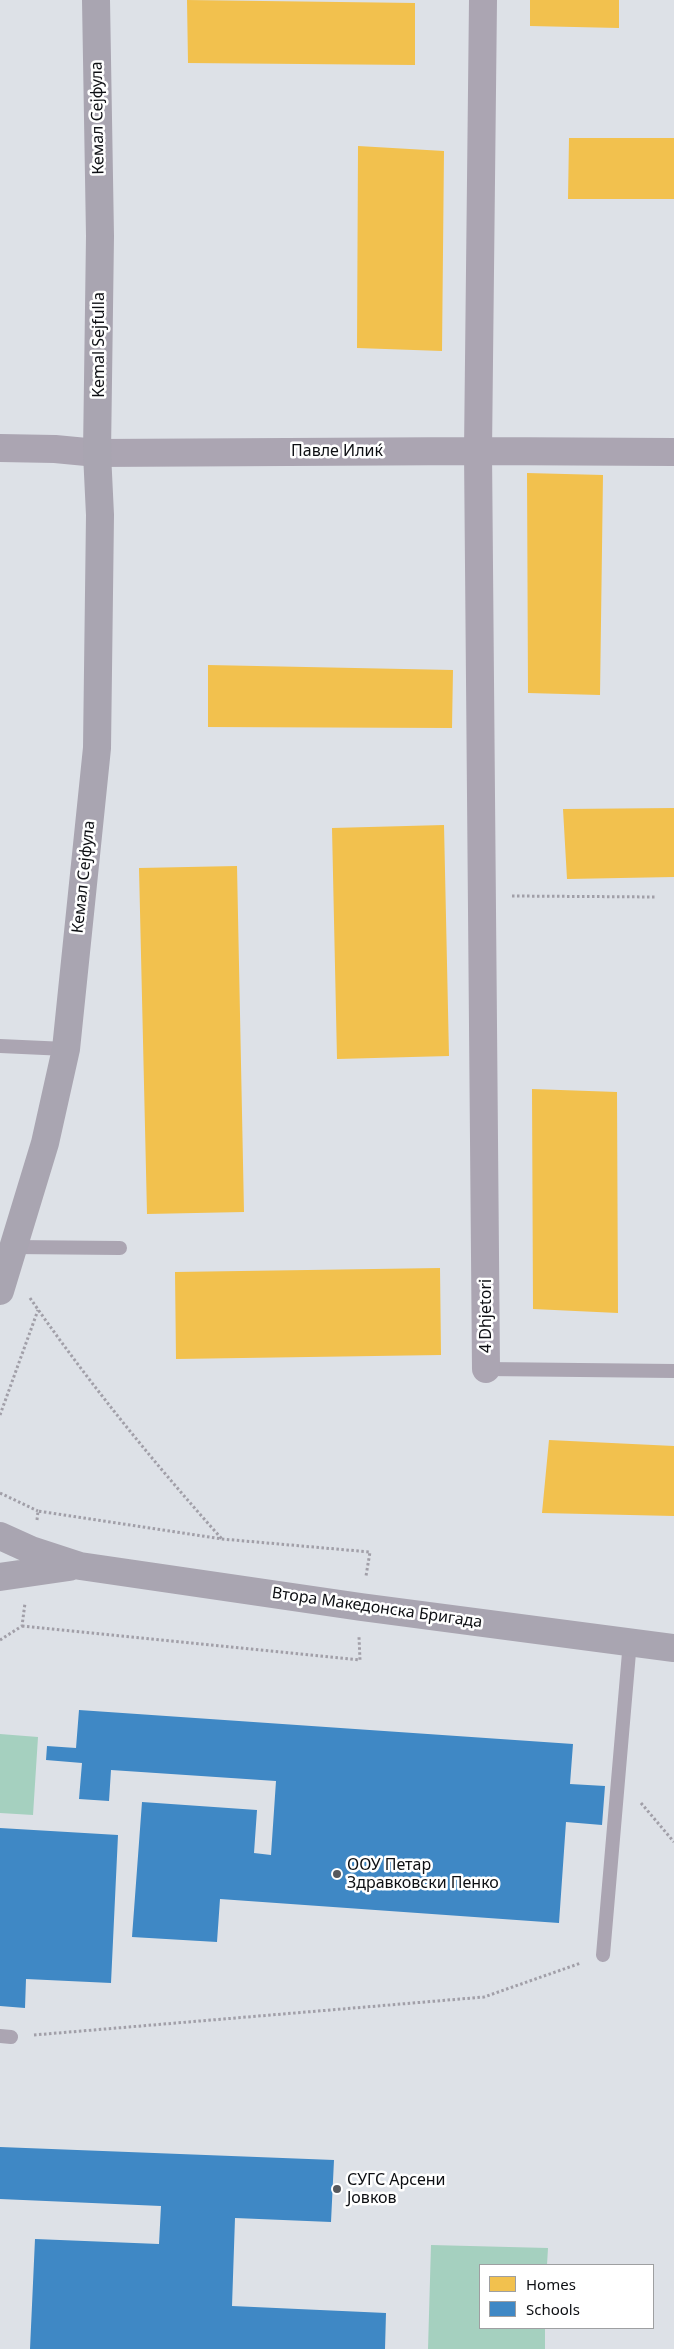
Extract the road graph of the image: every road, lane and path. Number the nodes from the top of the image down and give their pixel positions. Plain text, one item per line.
1 (96, 0) edge
2 (483, 0) edge
3 (100, 236) joint
4 (0, 448) edge
5 (478, 450) junction
6 (674, 452) edge
7 (97, 453) junction
8 (483, 896) junction
9 (656, 897) dead end
10 (0, 1046) edge
11 (66, 1049) junction
12 (120, 1248) dead end
13 (7, 1268) edge
14 (38, 1310) junction
15 (486, 1369) joint
16 (674, 1371) edge
17 (0, 1415) edge
18 (0, 1493) edge
19 (38, 1511) junction
20 (0, 1536) edge
21 (222, 1539) junction
22 (30, 1561) junction
23 (0, 1577) edge
24 (360, 1620) junction
25 (22, 1626) junction
26 (0, 1640) edge
27 (630, 1641) junction
28 (674, 1648) edge
29 (618, 1776) junction
30 (674, 1842) edge
31 (604, 1955) joint
32 (6, 2036) edge

1 - 3 street, Кемал Сејфула
2 - 5 street, 4 Dhjetori
3 - 7 street, Kemal Sejfulla
4 - 7 street, Павле Илиќ
5 - 6 street, Павле Илиќ
5 - 7 street, Павле Илиќ
5 - 8 street, 4 Dhjetori
7 - 11 street, Кемал Сејфула
8 - 9 path
8 - 15 street, 4 Dhjetori
10 - 11 lane
11 - 13 street, Кемал Сејфула
12 - 13 lane
13 - 14 path
14 - 17 path
14 - 21 path
15 - 16 lane
18 - 19 path
19 - 21 path
19 - 22 path
20 - 22 street, Втора Македонска Бригада
21 - 24 path
22 - 23 street, Втора Македонска Бригада
22 - 24 street, Втора Македонска Бригада
22 - 25 path
24 - 25 path
24 - 27 street, Втора Македонска Бригада
25 - 26 path
27 - 28 street, Втора Македонска Бригада
27 - 29 lane
29 - 30 path
29 - 31 lane
31 - 32 path

